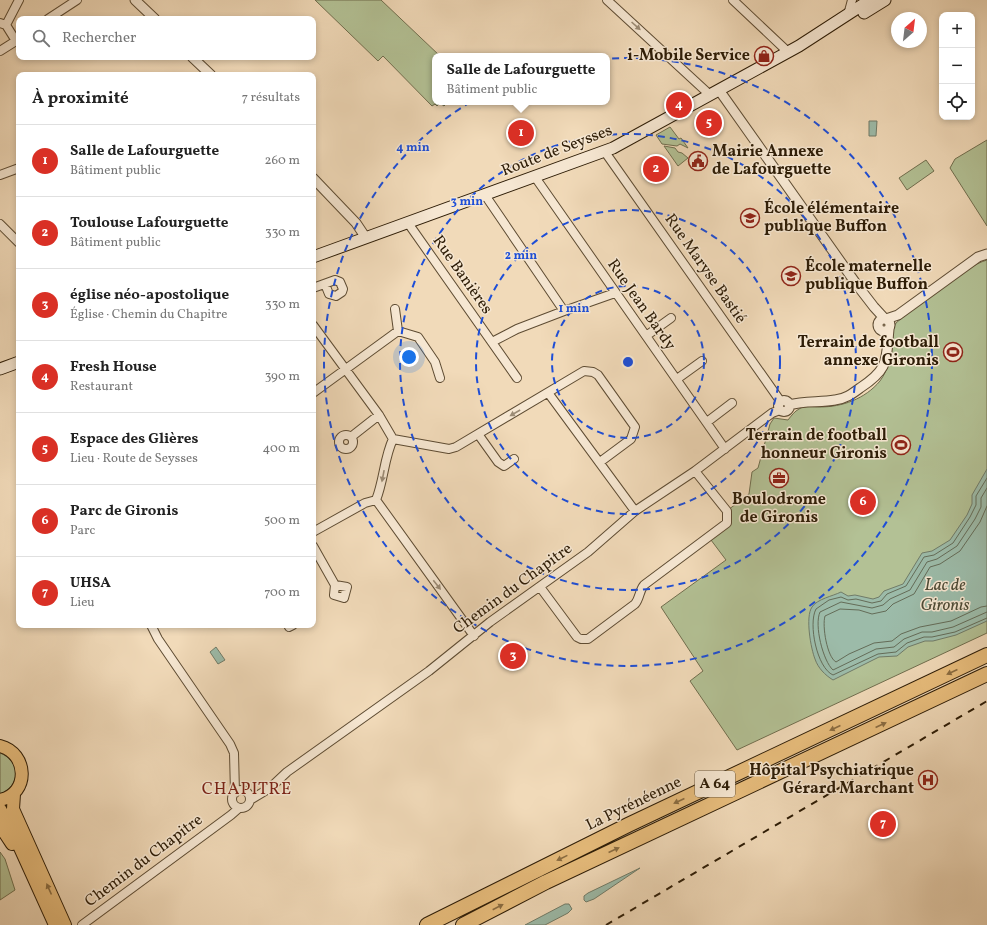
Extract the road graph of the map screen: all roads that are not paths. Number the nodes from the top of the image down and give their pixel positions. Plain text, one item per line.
1 (19, 0) edge
2 (77, 0) edge
3 (608, 0) edge
4 (733, 0) edge
5 (852, 0) edge
6 (885, 0) edge
7 (135, 1) edge
8 (863, 5) edge
9 (53, 16) edge
10 (151, 16) edge
11 (848, 16) junction
12 (3, 24) edge
13 (16, 38) edge
14 (16, 41) edge
15 (799, 46) junction
16 (0, 51) edge
17 (788, 52) junction
18 (195, 60) edge
19 (208, 72) edge
20 (715, 93) junction
21 (605, 152) junction
22 (16, 169) edge
23 (0, 175) edge
24 (535, 178) junction
25 (316, 181) edge
26 (485, 195) junction
27 (408, 223) junction
28 (0, 224) edge
29 (366, 238) junction
30 (16, 240) edge
31 (987, 254) edge
32 (316, 256) edge
33 (987, 258) edge
34 (971, 263) junction
35 (325, 284) dead end
36 (316, 287) edge
37 (615, 293) junction
38 (394, 309) dead end
39 (564, 311) junction
40 (671, 318) dead end
41 (885, 324) junction
42 (316, 329) edge
43 (398, 331) junction
44 (646, 336) junction
45 (492, 342) junction
46 (702, 360) dead end
47 (16, 363) edge
48 (0, 369) edge
49 (345, 370) junction
50 (440, 378) dead end
51 (517, 378) dead end
52 (677, 379) junction
53 (316, 391) edge
54 (549, 394) junction
55 (732, 403) dead end
56 (787, 405) junction
57 (379, 415) junction
58 (707, 422) junction
59 (478, 434) junction
60 (351, 437) dead end
61 (393, 438) junction
62 (725, 449) junction
63 (514, 459) dead end
64 (600, 462) junction
65 (695, 471) junction
66 (376, 500) junction
67 (635, 511) junction
68 (316, 530) edge
69 (316, 551) edge
70 (335, 585) dead end
71 (540, 587) junction
72 (153, 628) edge
73 (474, 636) junction
74 (987, 655) edge
75 (987, 674) edge
76 (0, 746) edge
77 (14, 794) junction
78 (243, 794) junction
79 (0, 800) edge
80 (236, 805) junction
81 (0, 809) edge
82 (0, 826) edge
83 (30, 871) junction
84 (55, 925) edge
85 (65, 925) edge
86 (82, 925) edge
87 (427, 925) edge
88 (463, 925) edge

1 - 12 street
2 - 9 street
3 -> 20 street
4 - 17 street
5 - 11 street
6 - 8 main road, Route de Seysses
7 - 10 street
8 - 11 main road, Route de Seysses
8 - 15 main road, Route de Seysses
11 - 15 main road, Route de Seysses
12 - 13 street
14 - 16 street
15 - 17 main road, Route de Seysses
17 - 20 main road, Route de Seysses
18 - 19 street
20 - 21 main road, Route de Seysses
20 - 41 street, Chemin du Chapitre
21 - 24 main road, Route de Seysses
21 - 56 street, Rue Maryse Bastié
22 - 23 street
24 - 26 main road, Route de Seysses
24 - 37 street, Rue Jean Bardy
25 - 29 street
26 - 27 main road, Route de Seysses
26 - 39 street
27 - 29 main road, Route de Seysses
27 - 45 street, Rue Banières
28 - 30 street
29 - 32 main road, Route de Seysses
31 - 34 street
33 - 34 street
34 - 41 street
35 - 36 street
37 - 39 street
37 - 44 street, Rue Jean Bardy
38 - 43 street
39 - 45 street
40 - 44 street
41 - 56 street, Chemin du Chapitre
42 - 49 street
43 - 49 street
43 - 50 street
44 - 52 street, Rue Jean Bardy
45 - 51 street, Rue Banières
46 - 52 street
47 - 48 main road
49 - 53 street
49 - 57 street
52 - 58 street, Rue Jean Bardy
54 -> 59 street
54 - 64 street
54 - 64 street
55 - 58 street
56 - 62 street, Chemin du Chapitre
57 - 60 street
57 - 61 street
58 - 62 street, Rue Jean Bardy
59 - 61 street
59 - 63 street
61 -> 66 street
62 - 65 street, Chemin du Chapitre
64 - 67 street
65 - 67 street, Chemin du Chapitre
65 - 71 street
66 - 68 street
66 -> 73 street
67 - 71 street, Chemin du Chapitre
69 - 70 street
71 - 73 street, Chemin du Chapitre
72 - 78 street
73 - 78 street, Chemin du Chapitre
74 -> 87 highway, La Pyrénéenne / A 64
88 -> 75 highway, La Pyrénéenne / A 64
76 - 77 main road
77 - 79 main road
85 -> 77 main road
78 - 80 street
78 - 80 street
80 - 86 street, Chemin du Chapitre
81 - 83 main road
82 - 83 main road
83 - 84 main road

